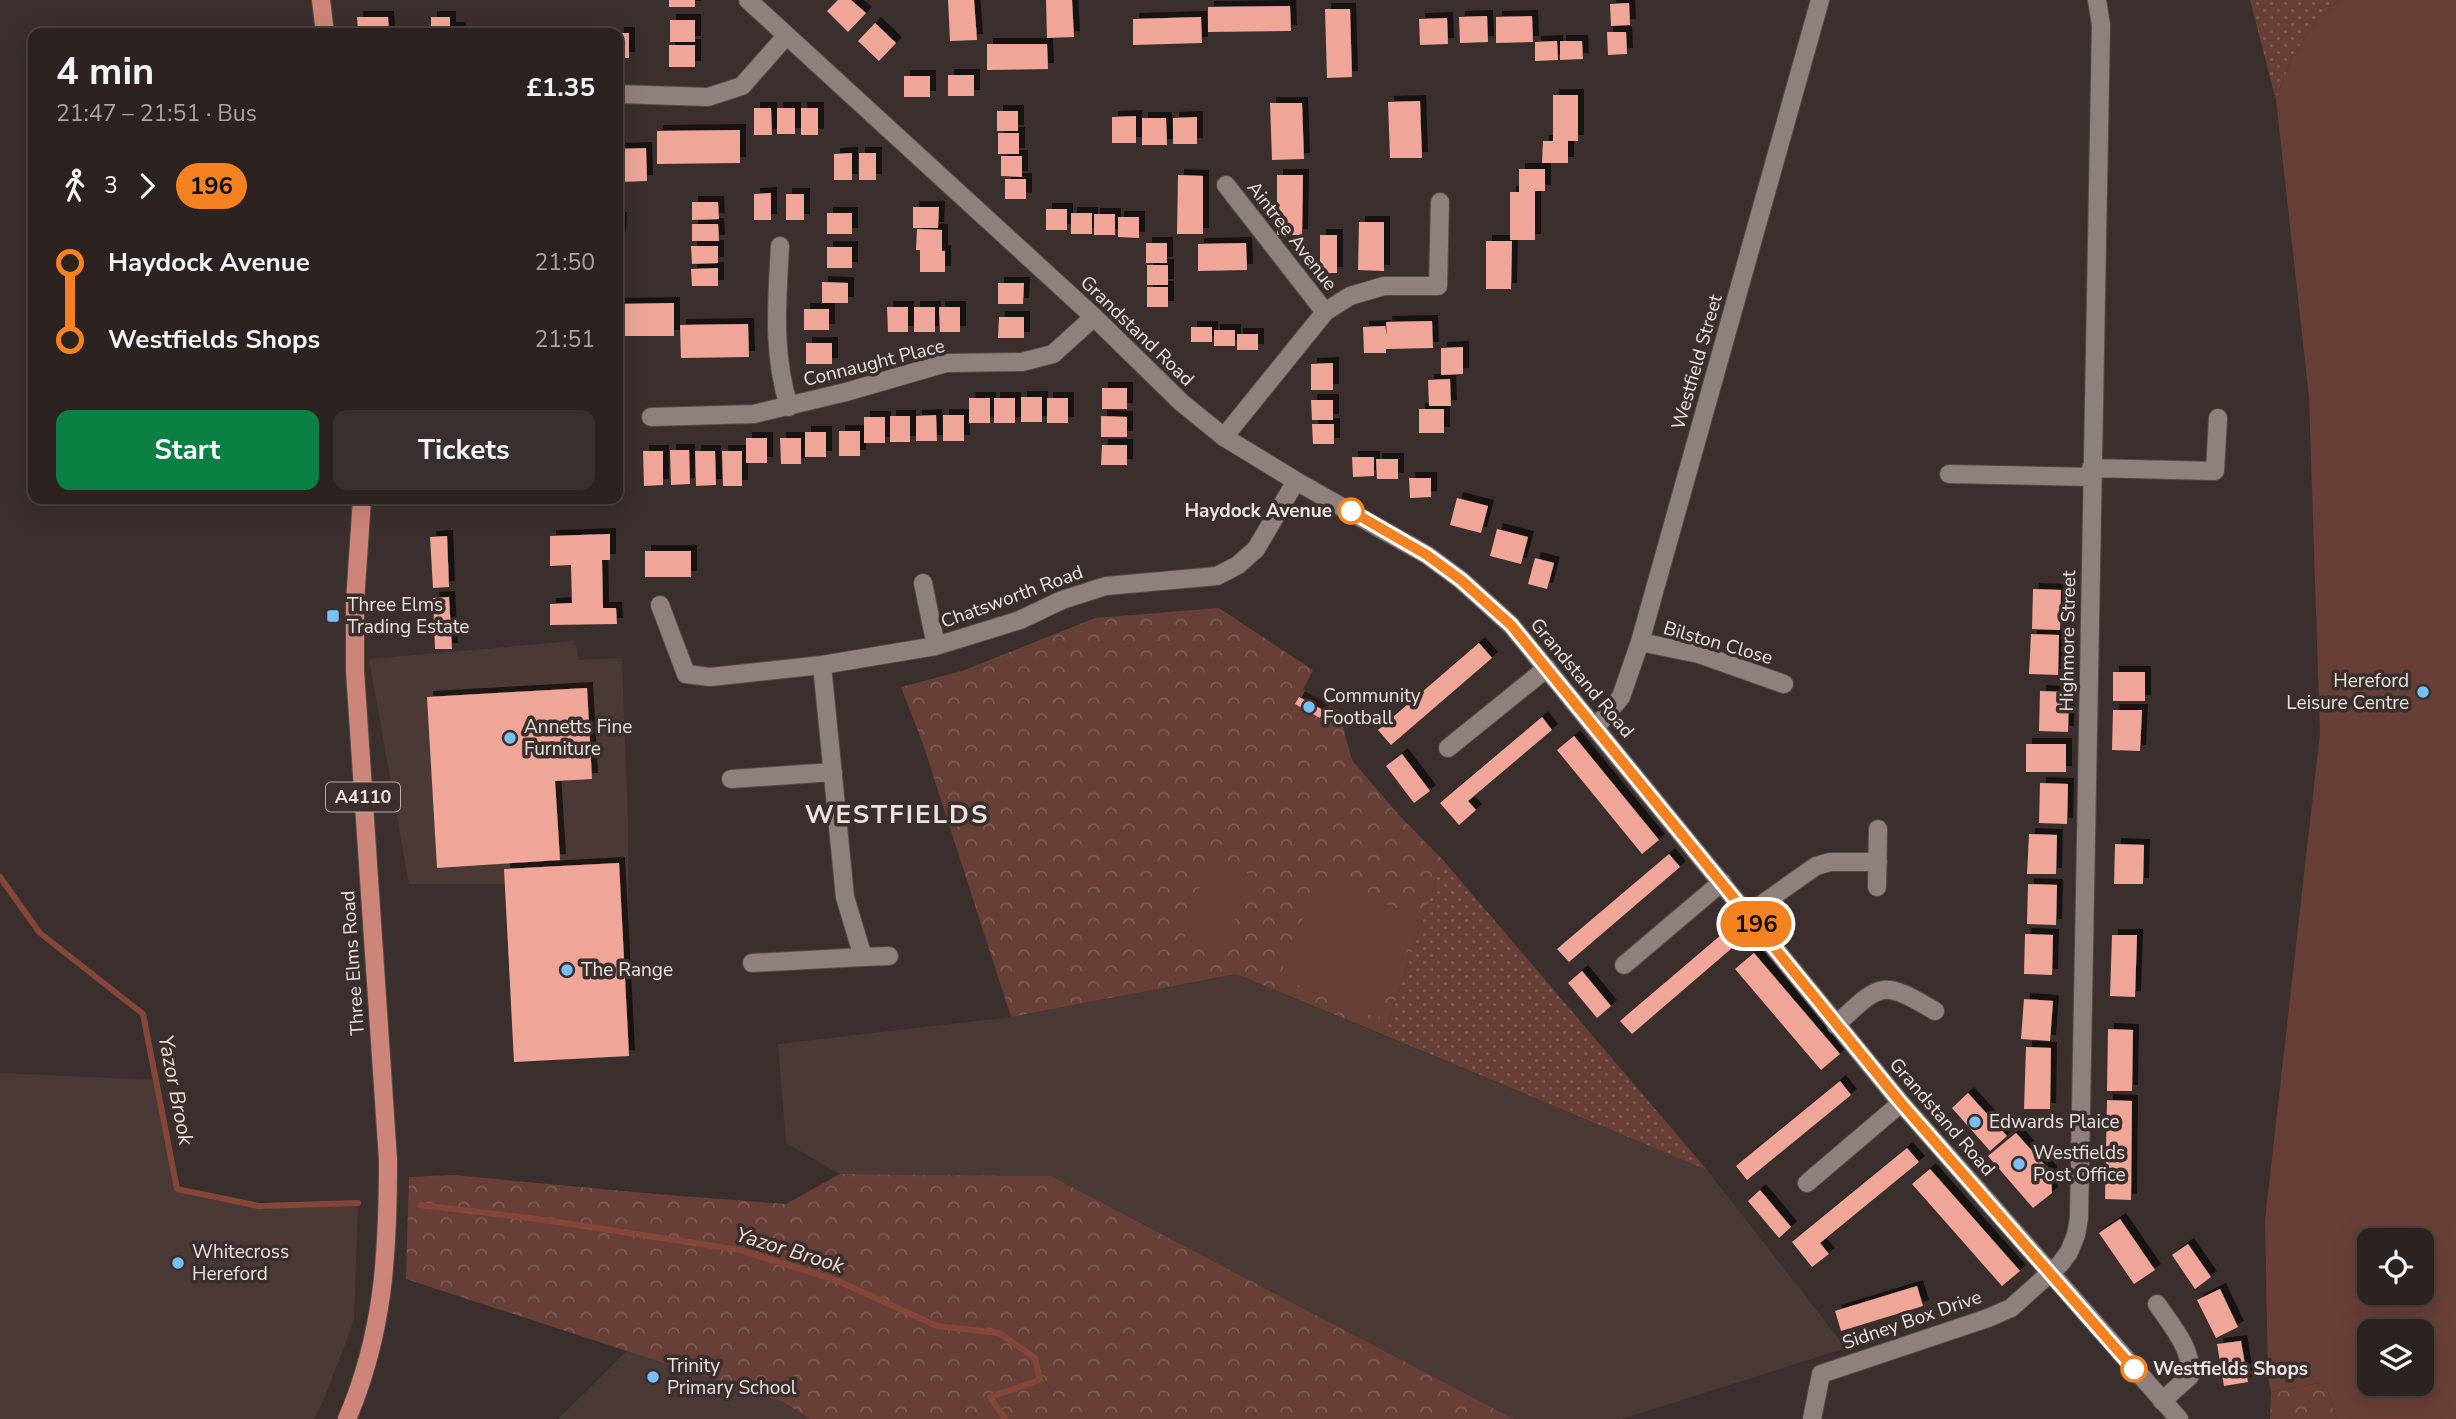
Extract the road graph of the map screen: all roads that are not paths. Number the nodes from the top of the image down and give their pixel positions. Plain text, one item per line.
1 (321, 0) edge
2 (748, 0) edge
3 (1820, 0) edge
4 (2096, 0) edge
5 (324, 28) edge
6 (786, 36) junction
7 (623, 94) edge
8 (1226, 185) dead end
9 (1440, 202) dead end
10 (780, 246) dead end
11 (1325, 312) junction
12 (1094, 317) junction
13 (789, 407) junction
14 (651, 417) dead end
15 (2218, 418) dead end
16 (1224, 437) junction
17 (2091, 472) junction
18 (1949, 474) dead end
19 (1296, 481) junction
20 (362, 504) edge
21 (923, 583) dead end
22 (660, 605) dead end
23 (1640, 642) junction
24 (936, 646) junction
25 (822, 666) junction
26 (1548, 668) junction
27 (1784, 684) dead end
28 (1596, 727) junction
29 (1448, 748) dead end
30 (833, 772) junction
31 (731, 779) dead end
32 (1878, 829) dead end
33 (1878, 862) junction
34 (1722, 882) junction
35 (1877, 887) dead end
36 (1748, 914) junction
37 (889, 956) dead end
38 (863, 957) junction
39 (752, 963) dead end
40 (1624, 965) dead end
41 (1935, 1011) dead end
42 (1836, 1025) junction
43 (1901, 1103) junction
44 (1807, 1183) dead end
45 (2050, 1273) junction
46 (2157, 1304) dead end
47 (2162, 1401) junction
48 (346, 1419) edge
49 (1812, 1419) edge
50 (2179, 1419) edge

1 - 5 main road
2 - 6 street, Grandstand Road
3 - 23 street, Westfield Street
4 - 17 street, Highmore Street
6 - 7 street
6 - 12 street, Grandstand Road
8 - 11 street, Aintree Avenue
9 - 11 street
10 - 13 street
11 - 16 street
12 - 13 street, Connaught Place
12 - 16 street, Grandstand Road
13 - 14 street, Connaught Place
15 - 17 street
16 - 19 street, Grandstand Road
17 - 18 street
17 - 45 street, Highmore Street
19 - 24 street, Chatsworth Road
19 - 26 street, Grandstand Road
20 - 48 main road, Three Elms Road / A4110
21 - 24 street
22 - 25 street, Chatsworth Road
23 - 27 street, Bilston Close
23 - 28 street, Westfield Street
24 - 25 street, Chatsworth Road
25 - 30 street
26 - 28 street, Grandstand Road
26 - 29 street
28 - 34 street, Grandstand Road
30 - 31 street
30 - 38 street
32 - 33 street
33 - 35 street
33 - 36 street
34 - 36 street, Grandstand Road
34 - 40 street
36 - 42 street, Grandstand Road
37 - 38 street
38 - 39 street
41 - 42 street
42 - 43 street, Grandstand Road
43 - 44 street
43 - 45 street, Grandstand Road
45 - 47 street, Grandstand Road
45 - 49 street, Sidney Box Drive
46 - 47 street
47 - 50 street, Grandstand Road

